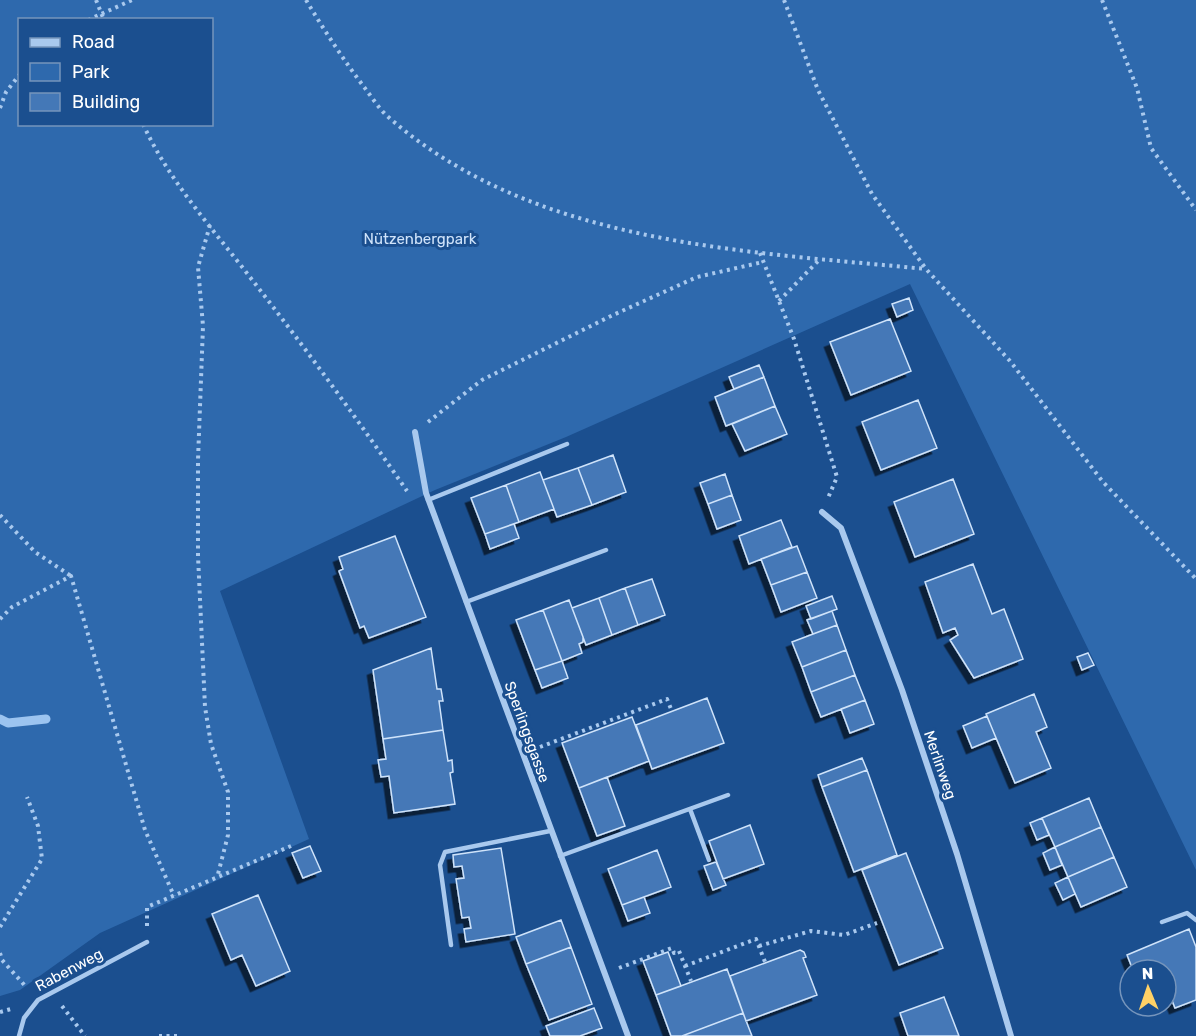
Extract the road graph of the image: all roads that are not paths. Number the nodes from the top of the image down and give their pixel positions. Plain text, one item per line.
1 (415, 432) road end
2 (567, 444) dead end
3 (428, 500) junction
4 (822, 513) road end
5 (606, 550) dead end
6 (466, 602) junction
7 (728, 795) dead end
8 (690, 809) junction
9 (550, 831) junction
10 (560, 856) junction
11 (709, 860) dead end
12 (1196, 920) edge
13 (1162, 922) dead end
14 (147, 942) road end
15 (451, 945) dead end
16 (19, 1036) edge
17 (628, 1036) edge
18 (1011, 1036) edge

1 - 3 street, Sperlingsgasse
2 - 3 lane
3 - 6 street, Sperlingsgasse
4 - 18 street, Merlinweg
5 - 6 lane
6 - 9 street, Sperlingsgasse
7 - 8 lane
8 - 10 lane
8 - 11 lane
9 - 10 street, Sperlingsgasse
9 - 15 lane
10 - 17 street, Sperlingsgasse
12 - 13 lane
14 - 16 lane, Rabenweg

